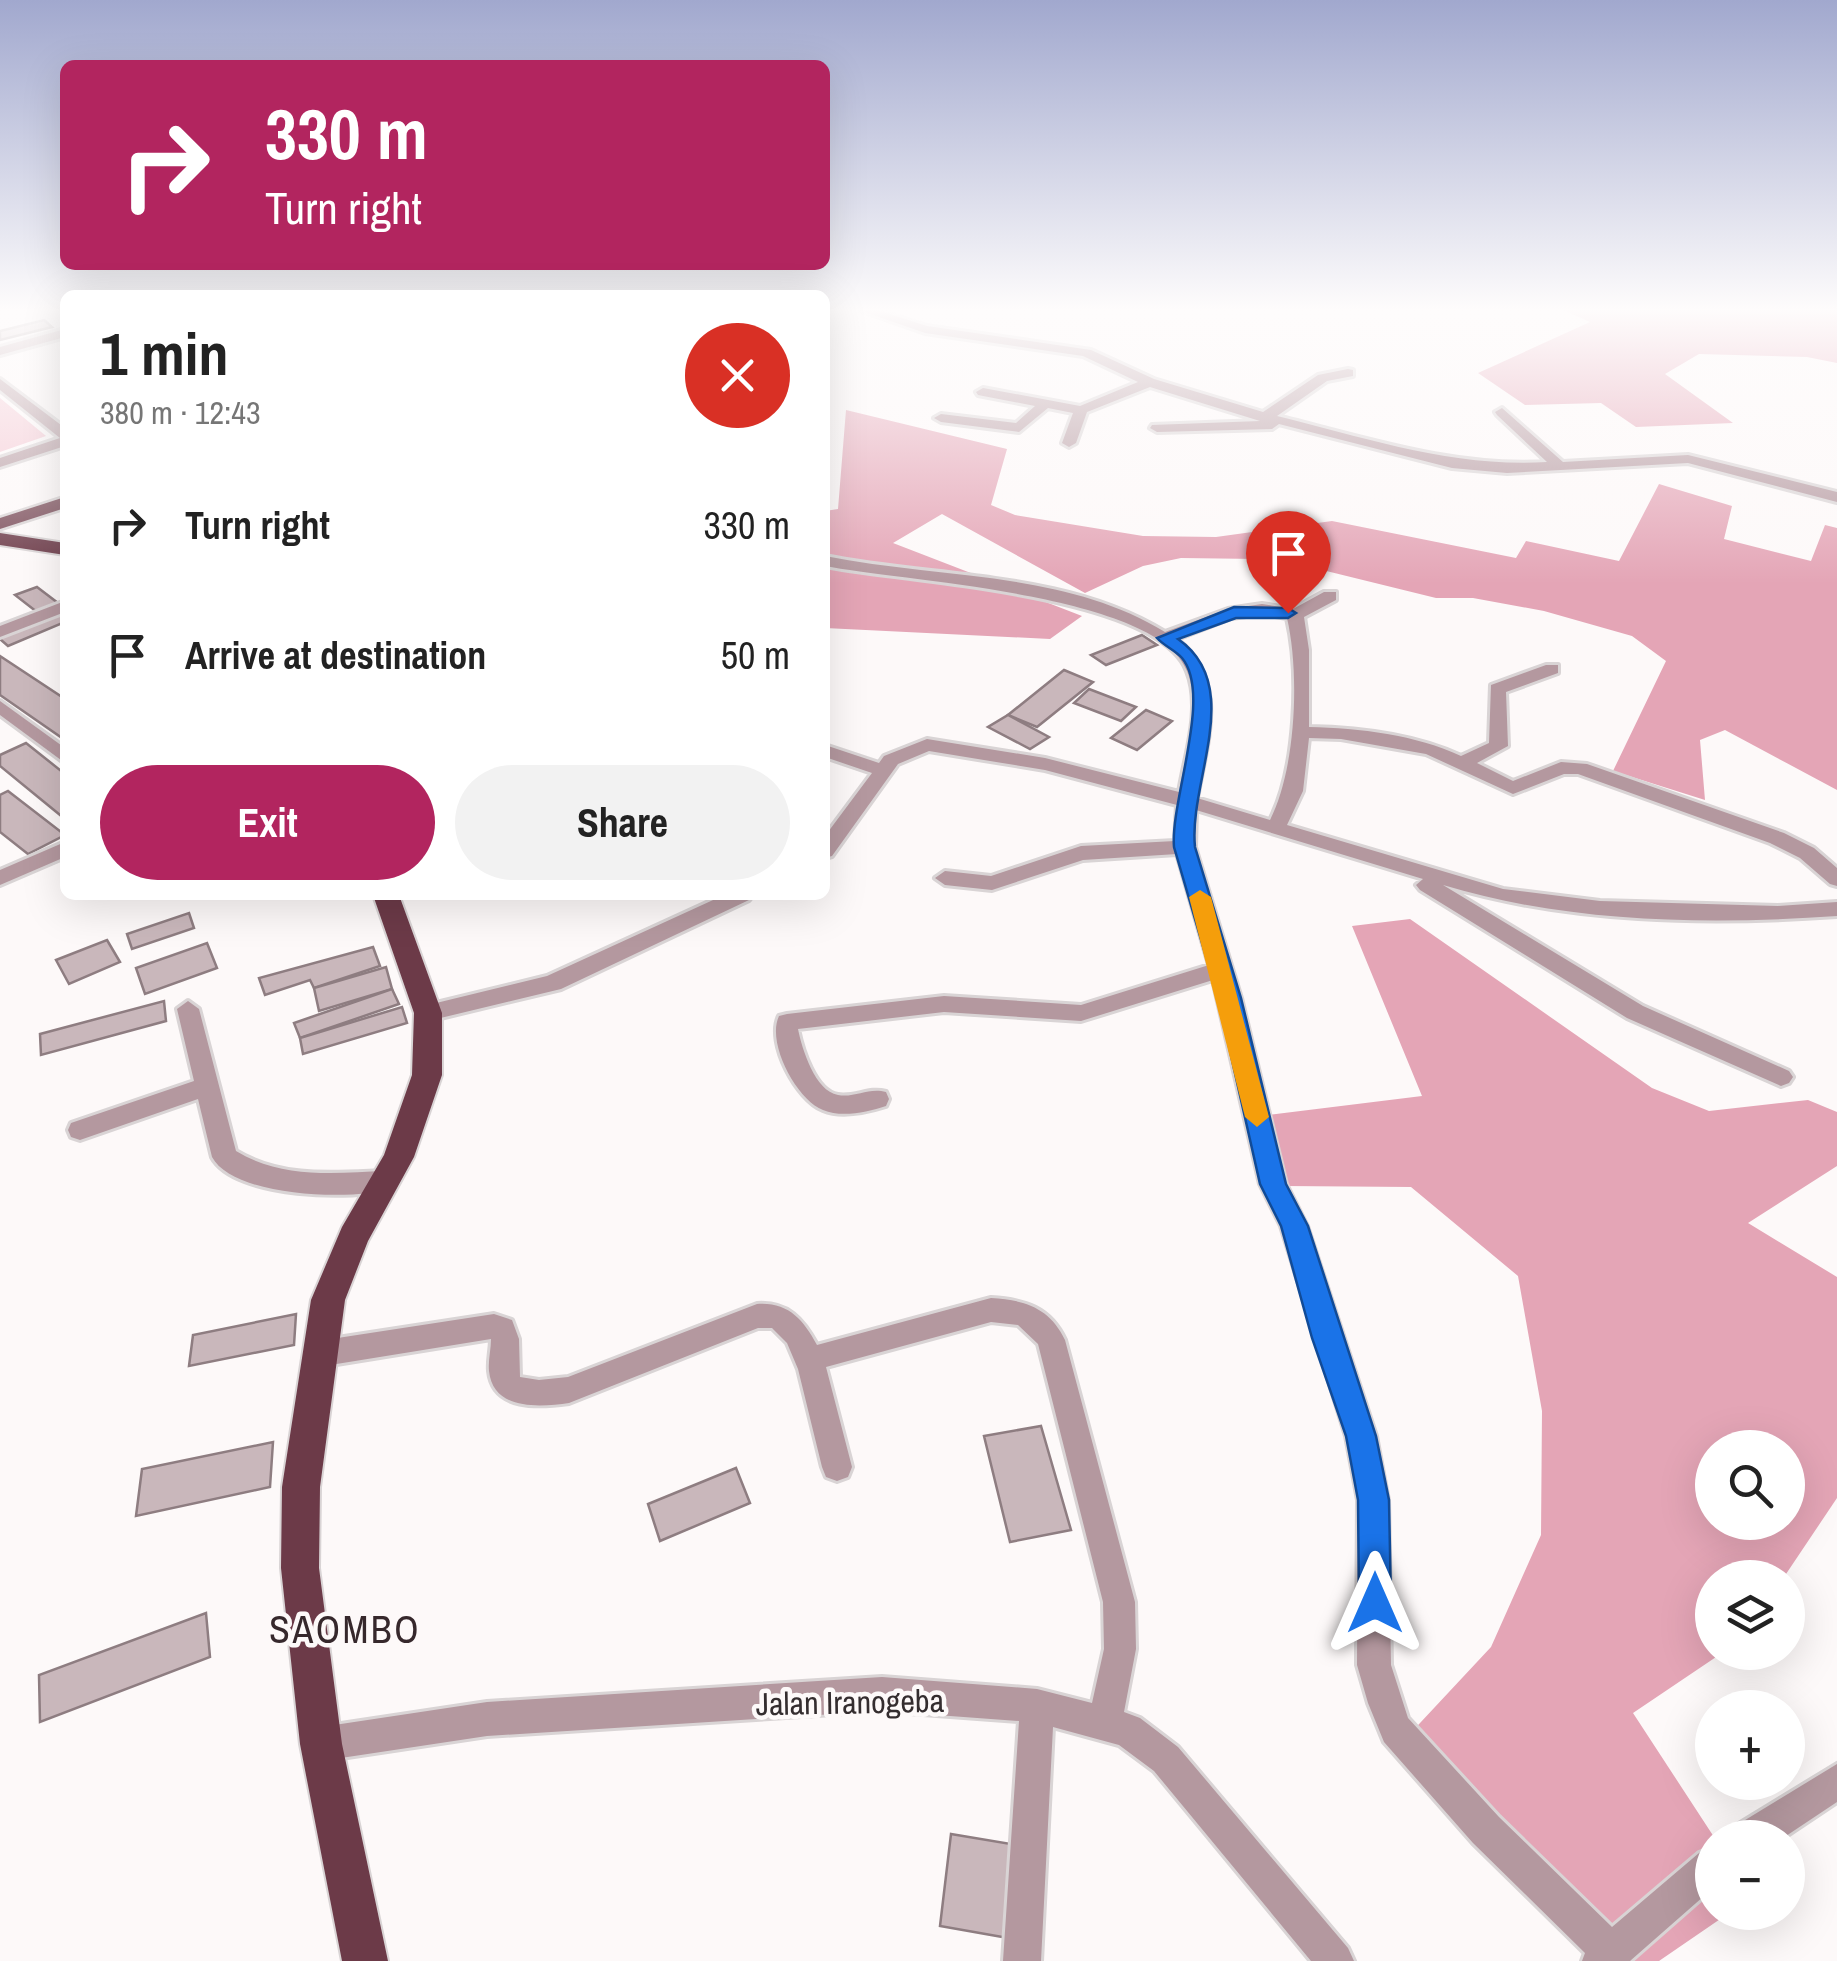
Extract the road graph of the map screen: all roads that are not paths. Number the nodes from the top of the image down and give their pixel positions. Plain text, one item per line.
1 (22, 402) edge
2 (1024, 402) edge
3 (1102, 402) edge
4 (1211, 402) edge
5 (1288, 402) edge
6 (1043, 406) junction
7 (1081, 410) junction
8 (1502, 412) dead end
9 (941, 418) dead end
10 (1264, 418) junction
11 (1285, 422) junction
12 (1157, 428) dead end
13 (60, 434) edge
14 (60, 440) edge
15 (1069, 443) dead end
16 (0, 462) edge
17 (1558, 465) junction
18 (1837, 497) edge
19 (60, 504) edge
20 (0, 524) edge
21 (0, 539) edge
22 (60, 548) edge
23 (830, 562) edge
24 (1330, 596) dead end
25 (60, 608) edge
26 (1295, 616) junction
27 (0, 632) edge
28 (1165, 638) junction
29 (1552, 669) dead end
30 (0, 706) edge
31 (1299, 732) junction
32 (830, 753) edge
33 (60, 754) edge
34 (1464, 762) junction
35 (882, 770) junction
36 (1187, 800) junction
37 (1276, 828) junction
38 (830, 844) edge
39 (1184, 847) junction
40 (60, 851) edge
41 (1404, 870) junction
42 (0, 878) edge
43 (945, 878) dead end
44 (1837, 878) edge
45 (388, 900) edge
46 (731, 900) edge
47 (1837, 909) edge
48 (1222, 969) junction
49 (188, 1009) dead end
50 (428, 1013) junction
51 (1782, 1077) dead end
52 (204, 1087) junction
53 (878, 1100) dead end
54 (80, 1130) dead end
55 (385, 1181) junction
56 (318, 1354) junction
57 (807, 1360) junction
58 (837, 1466) dead end
59 (1038, 1706) junction
60 (1105, 1721) junction
61 (320, 1744) junction
62 (1837, 1780) edge
63 (1777, 1820) edge
64 (1695, 1881) edge
65 (1607, 1957) edge
66 (364, 1961) edge
67 (1022, 1961) edge
68 (1334, 1961) edge

1 - 13 street
2 - 6 street
3 - 7 street
4 - 10 street
5 - 10 street
6 - 7 street
6 - 9 street
7 - 15 street
8 - 17 street
10 - 11 street
11 - 12 street
11 - 17 street
14 - 16 street
17 - 18 street
19 - 20 main road
21 - 22 highway
23 - 28 street
24 - 26 street
25 - 27 street
26 - 28 street
26 - 31 street
28 - 36 street
29 - 34 street
30 - 33 street
31 - 34 street
31 - 37 street
32 - 35 street
34 - 44 street
35 - 36 street
35 - 38 street
36 - 37 street
36 - 39 street
37 - 41 street
39 - 43 street
39 - 48 street
40 - 42 street
41 - 47 street
41 - 51 street
45 - 50 highway
46 - 50 street
48 - 53 street
48 - 65 street
49 - 52 street
50 - 55 highway
52 - 54 street
52 - 55 street
55 - 56 highway
56 - 57 street
56 - 61 highway
57 - 58 street
57 - 60 street
59 - 60 street, Jalan Iranogeba
59 - 61 street, Jalan Iranogeba
59 - 67 street
60 - 68 street, Jalan Iranogeba
61 - 66 highway
62 - 63 street
64 - 65 street

